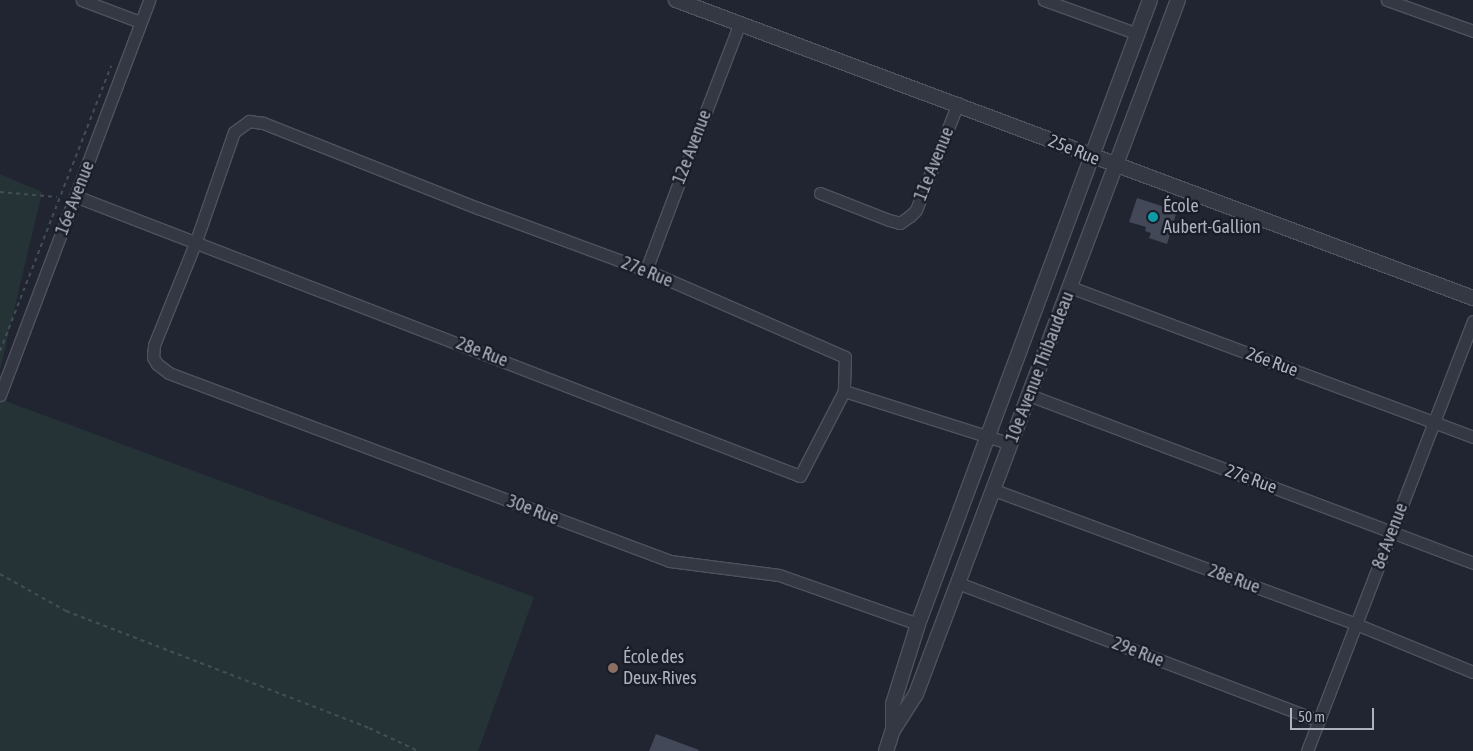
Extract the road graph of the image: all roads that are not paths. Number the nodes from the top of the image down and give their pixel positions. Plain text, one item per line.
1 (82, 0) edge
2 (149, 0) edge
3 (676, 0) edge
4 (1044, 0) edge
5 (1150, 0) edge
6 (1178, 0) edge
7 (1387, 0) edge
8 (140, 22) junction
9 (739, 24) junction
10 (1473, 32) edge
11 (1138, 34) junction
12 (958, 103) junction
13 (698, 132) joint
14 (1093, 158) junction
15 (1116, 167) junction
16 (679, 182) joint
17 (820, 193) dead end
18 (75, 196) junction
19 (196, 242) junction
20 (646, 270) junction
21 (1070, 287) junction
22 (1473, 298) edge
23 (1473, 321) edge
24 (844, 391) junction
25 (0, 395) edge
26 (1029, 395) junction
27 (1434, 423) junction
28 (990, 437) junction
29 (1473, 438) edge
30 (1011, 444) junction
31 (994, 490) junction
32 (1392, 531) junction
33 (1473, 563) edge
34 (958, 584) junction
35 (918, 624) junction
36 (1356, 624) junction
37 (1473, 672) edge
38 (1319, 721) junction
39 (893, 730) junction
40 (886, 751) edge
41 (1307, 751) edge

1 - 8 street
2 - 8 street, 16e Avenue
3 - 9 street, 25e Rue
4 - 11 street
5 - 11 street, 10e Avenue Thibaudeau
6 - 15 street, 10e Avenue Thibaudeau
7 - 10 street
8 - 18 street, 16e Avenue
9 - 12 street, 25e Rue
9 - 13 street, 12e Avenue
11 - 14 street, 10e Avenue Thibaudeau
12 - 14 street, 25e Rue
12 - 17 street, 11e Avenue
13 - 16 street, 12e Avenue
14 - 15 street, 25e Rue
14 - 28 street, 10e Avenue Thibaudeau
15 - 21 street, 10e Avenue Thibaudeau
15 - 22 street, 25e Rue
16 - 20 street, 12e Avenue
18 - 19 street, 28e Rue
18 - 25 street, 16e Avenue
19 - 20 street, 27e Rue
19 - 24 street, 28e Rue
19 - 35 street, 30e Rue
20 - 24 street, 27e Rue
21 - 26 street, 10e Avenue Thibaudeau
21 - 27 street, 26e Rue
23 - 27 street, 8e Avenue
24 - 28 street
26 - 30 street, 10e Avenue Thibaudeau
26 - 32 street, 27e Rue
27 - 29 street, 26e Rue
27 - 32 street, 8e Avenue
28 - 30 street
28 - 35 street, 10e Avenue Thibaudeau
30 - 31 street, 10e Avenue Thibaudeau
31 - 34 street, 10e Avenue Thibaudeau
31 - 36 street, 28e Rue
32 - 33 street, 27e Rue
32 - 36 street, 8e Avenue
34 - 38 street, 29e Rue
34 - 39 street, 10e Avenue Thibaudeau
35 - 39 street, 10e Avenue Thibaudeau
36 - 37 street, 28e Rue
36 - 38 street, 8e Avenue
38 - 41 street, 8e Avenue
39 - 40 street, 10e Avenue Thibaudeau

